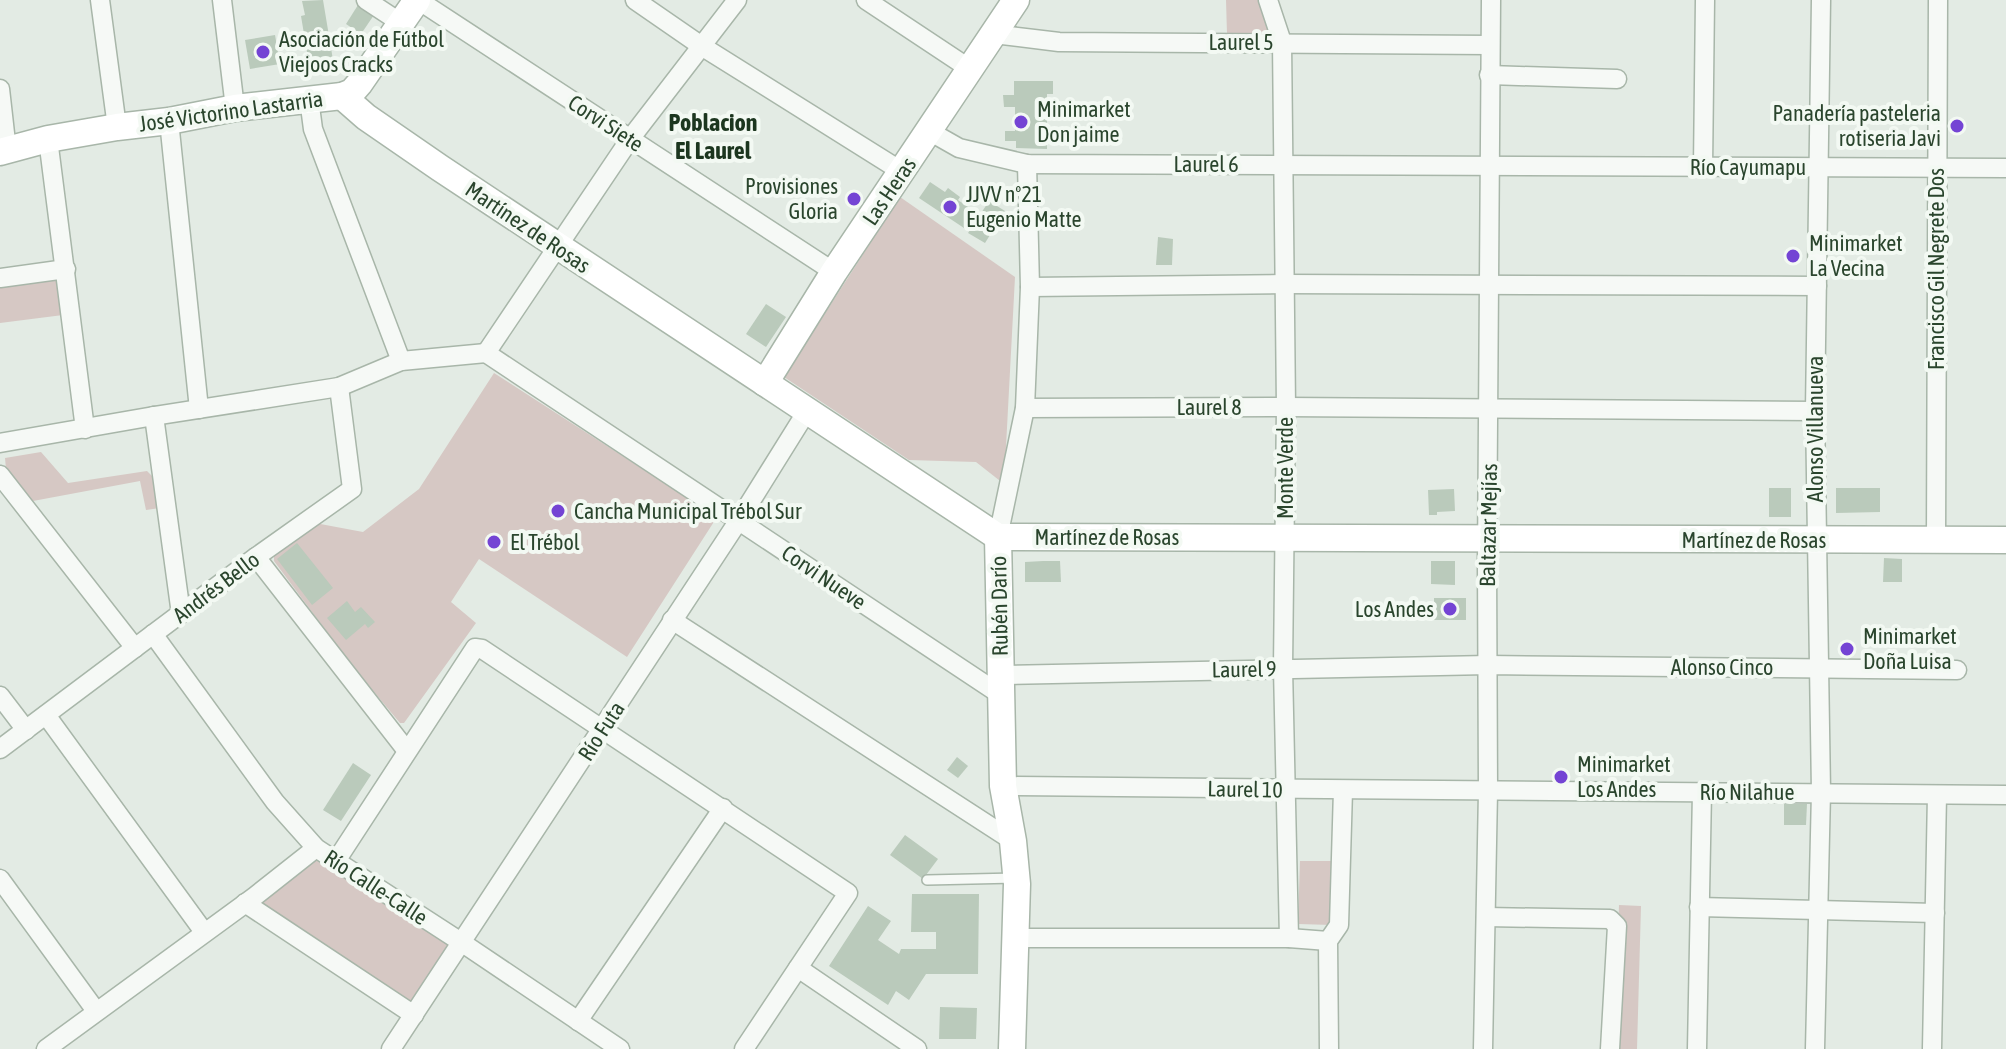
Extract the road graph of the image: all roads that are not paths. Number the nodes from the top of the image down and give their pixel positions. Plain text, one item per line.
1 (100, 0) edge
2 (222, 0) edge
3 (366, 0) edge
4 (417, 0) edge
5 (635, 0) edge
6 (737, 0) edge
7 (866, 0) edge
8 (1016, 0) edge
9 (1268, 0) edge
10 (1491, 0) edge
11 (1705, 0) edge
12 (1821, 0) edge
13 (1938, 0) edge
14 (401, 23) junction
15 (994, 34) junction
16 (1282, 42) junction
17 (1490, 45) junction
18 (703, 47) junction
19 (970, 69) junction
20 (1489, 75) junction
21 (1617, 79) dead end
22 (0, 89) edge
23 (342, 96) junction
24 (309, 99) junction
25 (235, 108) junction
26 (169, 121) junction
27 (117, 127) junction
28 (929, 131) junction
29 (48, 139) junction
30 (630, 139) junction
31 (4, 151) edge
32 (1027, 164) junction
33 (1283, 165) junction
34 (1490, 166) junction
35 (1703, 167) junction
36 (1819, 167) junction
37 (1936, 168) junction
38 (2006, 168) edge
39 (901, 171) junction
40 (558, 247) junction
41 (66, 269) junction
42 (834, 272) junction
43 (0, 278) edge
44 (1285, 284) junction
45 (1489, 285) junction
46 (1817, 286) junction
47 (1030, 287) junction
48 (486, 353) junction
49 (401, 361) junction
50 (765, 383) junction
51 (339, 387) junction
52 (1286, 407) junction
53 (1025, 408) junction
54 (199, 409) junction
55 (1489, 410) junction
56 (807, 411) junction
57 (1815, 411) junction
58 (154, 416) junction
59 (85, 429) junction
60 (0, 443) edge
61 (0, 475) edge
62 (739, 520) junction
63 (998, 537) junction
64 (1285, 538) junction
65 (1488, 539) junction
66 (1936, 539) junction
67 (1815, 540) junction
68 (2006, 540) edge
69 (256, 557) junction
70 (181, 614) junction
71 (672, 620) junction
72 (153, 634) junction
73 (135, 648) junction
74 (1488, 665) junction
75 (1283, 668) junction
76 (1820, 668) junction
77 (1957, 670) dead end
78 (1001, 685) junction
79 (0, 696) edge
80 (46, 715) junction
81 (603, 729) junction
82 (26, 730) junction
83 (0, 749) edge
84 (407, 751) junction
85 (1003, 786) junction
86 (1284, 790) junction
87 (1343, 790) junction
88 (1488, 791) junction
89 (1702, 792) junction
90 (1821, 792) junction
91 (1937, 795) junction
92 (2006, 795) edge
93 (723, 808) junction
94 (1013, 841) junction
95 (316, 848) junction
96 (336, 861) junction
97 (1016, 878) junction
98 (0, 879) edge
99 (927, 880) dead end
100 (245, 903) junction
101 (1699, 907) junction
102 (1818, 910) junction
103 (1935, 913) junction
104 (1486, 917) junction
105 (204, 932) junction
106 (1015, 938) junction
107 (1289, 938) junction
108 (1328, 941) junction
109 (461, 942) junction
110 (798, 968) junction
111 (96, 1011) junction
112 (414, 1015) junction
113 (578, 1021) junction
114 (46, 1049) edge
115 (391, 1049) edge
116 (620, 1049) edge
117 (744, 1049) edge
118 (917, 1049) edge
119 (1012, 1049) edge
120 (1329, 1049) edge
121 (1483, 1049) edge
122 (1610, 1049) edge
123 (1697, 1049) edge
124 (1815, 1049) edge
125 (1932, 1049) edge

1 - 27 street
2 - 25 street
3 - 14 street
4 - 14 street, José Victorino Lastarria
4 - 30 street, Corvi Siete
5 - 18 street
6 - 18 street
7 - 19 street
8 - 15 street, Las Heras
9 - 16 street, Monte Verde
10 - 17 street, Baltazar Mejías
11 - 35 street
12 - 36 street, Alonso Villanueva
13 - 37 street, Francisco Gil Negrete Dos
14 - 23 street, José Victorino Lastarria
15 - 16 street, Laurel 5
15 - 19 street, Las Heras
16 - 17 street, Laurel 5
16 - 33 street, Monte Verde
17 - 20 street, Baltazar Mejías
18 - 30 street
18 - 39 street
19 - 28 street, Las Heras
20 - 21 street
20 - 34 street, Baltazar Mejías
22 - 31 street
23 - 24 street, José Victorino Lastarria
23 - 40 street, Martínez de Rosas
24 - 25 street, José Victorino Lastarria
24 - 49 street
25 - 26 street, José Victorino Lastarria
26 - 27 street, José Victorino Lastarria
26 - 54 street
27 - 29 street, José Victorino Lastarria
28 - 32 street, Laurel 6
28 - 39 street, Las Heras
29 - 31 street, José Victorino Lastarria
29 - 41 street
30 - 40 street
30 - 42 street, Corvi Siete
32 - 33 street, Laurel 6
32 - 47 street, Rubén Darío
33 - 34 street, Laurel 6
33 - 44 street, Monte Verde
34 - 35 street, Río Cayumapu
34 - 45 street, Baltazar Mejías
35 - 36 street, Río Cayumapu
36 - 37 street, Río Cayumapu
36 - 46 street, Alonso Villanueva
37 - 38 street, Río Cayumapu
37 - 66 street, Francisco Gil Negrete Dos
39 - 42 street, Las Heras
40 - 48 street
40 - 50 street, Martínez de Rosas
41 - 43 street
41 - 59 street
42 - 50 street, Las Heras
44 - 45 street
44 - 47 street
44 - 52 street, Monte Verde
45 - 46 street
45 - 55 street, Baltazar Mejías
46 - 57 street, Alonso Villanueva
47 - 53 street, Rubén Darío
48 - 49 street
48 - 62 street, Corvi Nueve
49 - 51 street
50 - 56 street, Martínez de Rosas
51 - 54 street
51 - 69 street, Andrés Bello
52 - 53 street, Laurel 8
52 - 55 street, Laurel 8
52 - 64 street, Monte Verde
53 - 63 street, Rubén Darío
54 - 58 street
55 - 57 street, Laurel 8
55 - 65 street, Baltazar Mejías
56 - 62 street, Río Futa
56 - 63 street, Martínez de Rosas
57 - 67 street, Alonso Villanueva
58 - 59 street
58 - 70 street
59 - 60 street
61 - 73 street
62 - 71 street, Río Futa
62 - 78 street, Corvi Nueve
63 - 64 street, Martínez de Rosas
63 - 78 street, Rubén Darío
64 - 65 street, Martínez de Rosas
64 - 75 street, Monte Verde
65 - 67 street, Martínez de Rosas
65 - 74 street, Baltazar Mejías
66 - 67 street, Martínez de Rosas
66 - 68 street, Martínez de Rosas
67 - 76 street, Alonso Villanueva
69 - 70 street, Andrés Bello
69 - 84 street
70 - 72 street, Andrés Bello
71 - 81 street, Río Futa
71 - 94 street
72 - 73 street, Andrés Bello
72 - 95 street, Río Calle-Calle
73 - 80 street, Andrés Bello
74 - 75 street, Laurel 9
74 - 76 street, Alonso Cinco
74 - 88 street, Baltazar Mejías
75 - 78 street, Laurel 9
75 - 86 street, Monte Verde
76 - 77 street, Alonso Cinco
76 - 90 street, Alonso Villanueva
78 - 85 street, Rubén Darío
79 - 82 street
80 - 82 street, Andrés Bello
80 - 105 street
81 - 84 street
81 - 93 street
81 - 109 street, Río Futa
82 - 83 street, Andrés Bello
84 - 96 street
85 - 86 street, Laurel 10
85 - 94 street, Rubén Darío
86 - 87 street, Laurel 10
86 - 107 street, Monte Verde
87 - 88 street, Laurel 10
87 - 108 street
88 - 89 street, Río Nilahue
88 - 104 street, Baltazar Mejías
89 - 90 street, Río Nilahue
89 - 101 street
90 - 91 street, Río Nilahue
90 - 102 street, Alonso Villanueva
91 - 92 street, Río Nilahue
91 - 103 street
93 - 110 street
93 - 113 street
94 - 97 street, Rubén Darío
95 - 96 street, Río Calle-Calle
95 - 100 street
96 - 109 street, Río Calle-Calle
97 - 99 lane
97 - 106 street, Rubén Darío
98 - 111 street
100 - 105 street
100 - 112 street
101 - 102 street
101 - 123 street
102 - 103 street
102 - 124 street, Alonso Villanueva
103 - 125 street
104 - 121 street, Baltazar Mejías
104 - 122 street
105 - 111 street
106 - 107 street
106 - 119 street, Rubén Darío
107 - 108 street
108 - 120 street
109 - 112 street, Río Futa
109 - 113 street, Río Calle-Calle
110 - 117 street
110 - 118 street
111 - 114 street
112 - 115 street, Río Futa
113 - 116 street, Río Calle-Calle

